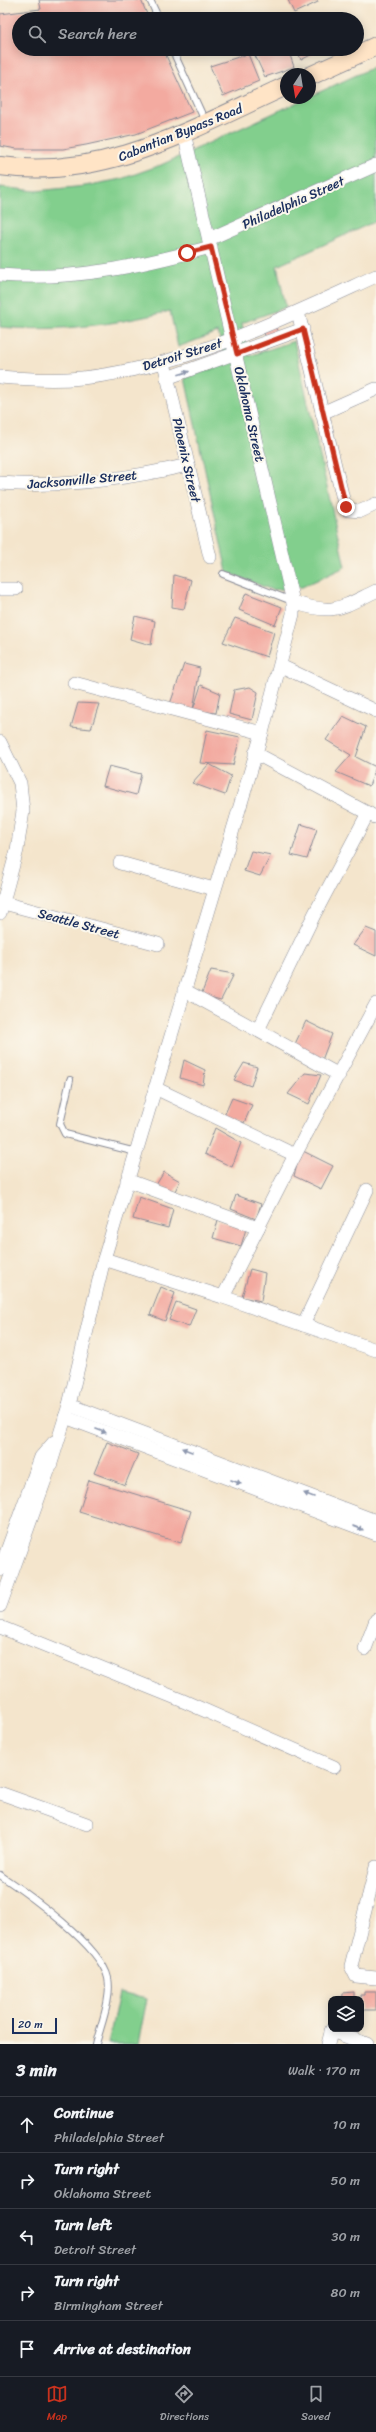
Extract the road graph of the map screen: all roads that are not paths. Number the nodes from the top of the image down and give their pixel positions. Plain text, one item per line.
1 (150, 0) edge
2 (156, 12) edge
3 (376, 46) edge
4 (364, 51) edge
5 (175, 56) edge
6 (354, 56) edge
7 (316, 73) edge
8 (280, 89) edge
9 (205, 123) junction
10 (184, 133) junction
11 (376, 165) edge
12 (0, 166) edge
13 (210, 243) junction
14 (0, 274) edge
15 (376, 276) edge
16 (298, 312) junction
17 (303, 329) junction
18 (233, 338) junction
19 (237, 354) junction
20 (164, 363) junction
21 (0, 377) edge
22 (167, 378) junction
23 (376, 389) edge
24 (322, 413) junction
25 (188, 465) junction
26 (0, 483) edge
27 (376, 504) edge
28 (210, 557) dead end
29 (223, 574) dead end
30 (0, 589) edge
31 (16, 589) dead end
32 (373, 595) edge
33 (293, 602) junction
34 (281, 666) junction
35 (74, 683) dead end
36 (376, 711) edge
37 (262, 733) junction
38 (0, 742) edge
39 (255, 753) junction
40 (372, 815) edge
41 (120, 863) dead end
42 (214, 889) junction
43 (1, 906) edge
44 (158, 944) dead end
45 (184, 990) junction
46 (376, 1004) edge
47 (258, 1030) junction
48 (339, 1074) junction
49 (70, 1080) dead end
50 (155, 1088) junction
51 (136, 1152) junction
52 (295, 1155) junction
53 (127, 1180) junction
54 (367, 1190) dead end
55 (258, 1228) junction
56 (104, 1259) junction
57 (223, 1297) junction
58 (303, 1325) junction
59 (376, 1350) edge
60 (67, 1411) junction
61 (57, 1439) junction
62 (325, 1509) junction
63 (376, 1521) edge
64 (376, 1534) edge
65 (0, 1570) edge
66 (0, 1606) edge
67 (376, 1620) edge
68 (0, 1627) edge
69 (365, 1649) dead end
70 (334, 1767) dead end
71 (0, 1794) edge
72 (87, 1824) dead end
73 (376, 1867) edge
74 (0, 1875) edge
75 (370, 1917) edge
76 (376, 1978) edge
77 (331, 2032) edge
78 (336, 2032) edge
79 (96, 2044) edge
80 (328, 2044) edge
81 (367, 2044) edge

1 - 2 lane
3 - 4 main road
5 - 9 lane
6 - 7 main road
8 - 9 main road, Cabantian Bypass Road
9 - 10 main road, Cabantian Bypass Road
10 - 12 main road, Cabantian Bypass Road
10 - 13 street, Oklahoma Street
11 - 13 street, Philadelphia Street
13 - 14 street, Philadelphia Street
13 - 18 street, Oklahoma Street
15 - 16 street, Detroit Street
16 - 17 street
16 - 18 street, Detroit Street
17 - 19 street, Detroit Street
17 - 24 street
18 - 19 street, Oklahoma Street
18 - 20 street, Detroit Street
22 -> 19 street, Detroit Street
19 - 33 street, Oklahoma Street
20 - 21 street, Detroit Street
20 - 22 street, Phoenix Street
22 - 25 street, Phoenix Street
23 - 24 street
24 - 27 street
25 - 26 street, Jacksonville Street
25 - 28 street, Phoenix Street
29 - 33 lane
30 - 31 street
32 - 33 street
33 - 34 street, Oklahoma Street
34 - 36 street
34 - 37 street, Oklahoma Street
35 - 37 street
37 - 39 street, Oklahoma Street
38 - 43 street
39 - 40 street
39 - 42 street, Oklahoma Street
40 - 47 street
41 - 42 street
42 - 45 street, Oklahoma Street
43 - 44 street, Seattle Street
45 - 47 street
45 - 50 street, Oklahoma Street
46 - 48 street
47 - 48 street
48 - 52 street
49 - 51 lane
50 - 51 street, Oklahoma Street
50 - 52 street
51 - 53 street, Oklahoma Street
52 - 55 street
53 - 55 street
53 - 56 street, Oklahoma Street
54 - 58 street
55 - 57 street
56 - 57 street
56 - 60 street, Oklahoma Street
57 - 58 street
58 - 59 street
60 - 61 street, Oklahoma Street
60 - 62 street
61 - 65 street
61 - 66 street, Oklahoma Street
62 - 63 street
62 -> 64 street
67 - 69 street
68 - 70 street
71 - 72 street
73 - 75 street
74 - 79 lane
75 - 76 street
77 - 80 street
78 - 81 street

